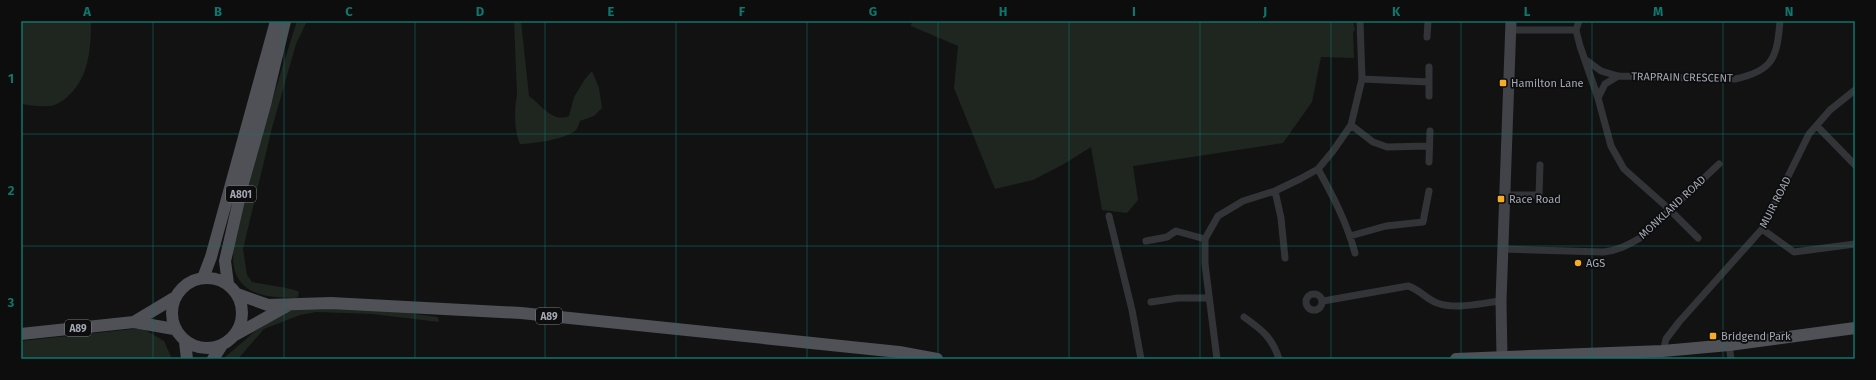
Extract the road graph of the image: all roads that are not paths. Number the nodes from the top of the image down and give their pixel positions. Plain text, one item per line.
1 (276, 21) edge
2 (285, 21) edge
3 (1360, 21) edge
4 (1428, 21) edge
5 (1579, 21) edge
6 (1780, 21) edge
7 (1511, 25) edge
8 (1576, 30) junction
9 (1427, 38) dead end
10 (1585, 60) junction
11 (1430, 67) dead end
12 (1618, 76) junction
13 (1362, 79) junction
14 (1429, 82) junction
15 (1855, 90) edge
16 (1429, 96) dead end
17 (1598, 98) junction
18 (1351, 126) junction
19 (1817, 126) junction
20 (1430, 131) dead end
21 (1429, 146) junction
22 (1429, 162) dead end
23 (1720, 164) dead end
24 (1540, 165) dead end
25 (1855, 165) edge
26 (1318, 169) junction
27 (1275, 191) junction
28 (1429, 191) dead end
29 (1505, 194) junction
30 (1669, 209) junction
31 (1109, 216) dead end
32 (1762, 229) junction
33 (1350, 236) junction
34 (1205, 238) junction
35 (1698, 238) dead end
36 (1146, 242) dead end
37 (1855, 244) edge
38 (1503, 249) junction
39 (1355, 253) dead end
40 (1285, 258) dead end
41 (203, 278) junction
42 (228, 284) junction
43 (236, 294) junction
44 (174, 298) junction
45 (1208, 298) junction
46 (1323, 301) dead end
47 (1501, 301) junction
48 (1151, 302) dead end
49 (290, 305) junction
50 (1244, 317) dead end
51 (134, 322) junction
52 (1855, 328) edge
53 (174, 329) junction
54 (21, 334) edge
55 (235, 335) junction
56 (186, 342) junction
57 (1729, 345) junction
58 (222, 346) junction
59 (1664, 351) junction
60 (1584, 356) edge
61 (1502, 357) junction
62 (187, 359) edge
63 (213, 359) edge
64 (937, 359) edge
65 (1140, 359) edge
66 (1217, 359) edge
67 (1279, 359) edge
68 (1456, 359) edge
69 (1731, 359) edge

1 - 41 main road, A801
2 - 42 main road, A801
3 - 13 street
4 - 9 street
5 - 8 street
6 - 12 street, TRAPRAIN CRESCENT
7 - 8 street
7 - 29 street
8 - 10 street
10 - 12 street, TRAPRAIN CRESCENT
10 - 17 street
11 - 14 street
12 - 17 street, TRAPRAIN CRESCENT
13 - 14 street
13 - 18 street
14 - 16 street
15 - 19 street, MUIR ROAD
17 - 30 street
18 - 21 street
18 - 26 street
19 - 25 street
19 - 32 street, MUIR ROAD
20 - 21 street
21 - 22 street
23 - 30 street, MONKLAND ROAD
24 - 29 street
26 - 27 street
26 - 33 street
27 - 34 street
27 - 40 street
28 - 33 street
29 - 38 street
30 - 35 street
30 - 38 street, MONKLAND ROAD
31 - 65 street
32 - 37 street
32 - 59 street, MUIR ROAD
33 - 39 street
34 - 36 street
34 - 45 street
38 - 47 street
41 - 42 main road
41 - 44 main road, A89
42 - 43 main road, A89
43 - 49 main road, A89
43 - 55 main road, A89
44 - 51 main road, A89
44 - 53 main road
45 - 48 street
45 - 66 street
46 - 47 street
47 - 61 street
49 - 55 main road, A89
49 - 64 main road, A89
50 - 67 street
51 - 53 main road, A89
51 - 54 main road, A89
52 - 57 main road
53 - 56 main road
55 - 58 main road, A89
56 - 58 main road
56 - 62 main road
57 - 59 main road
57 - 69 street
58 - 63 main road
59 - 60 main road
60 - 61 main road
61 - 68 main road

